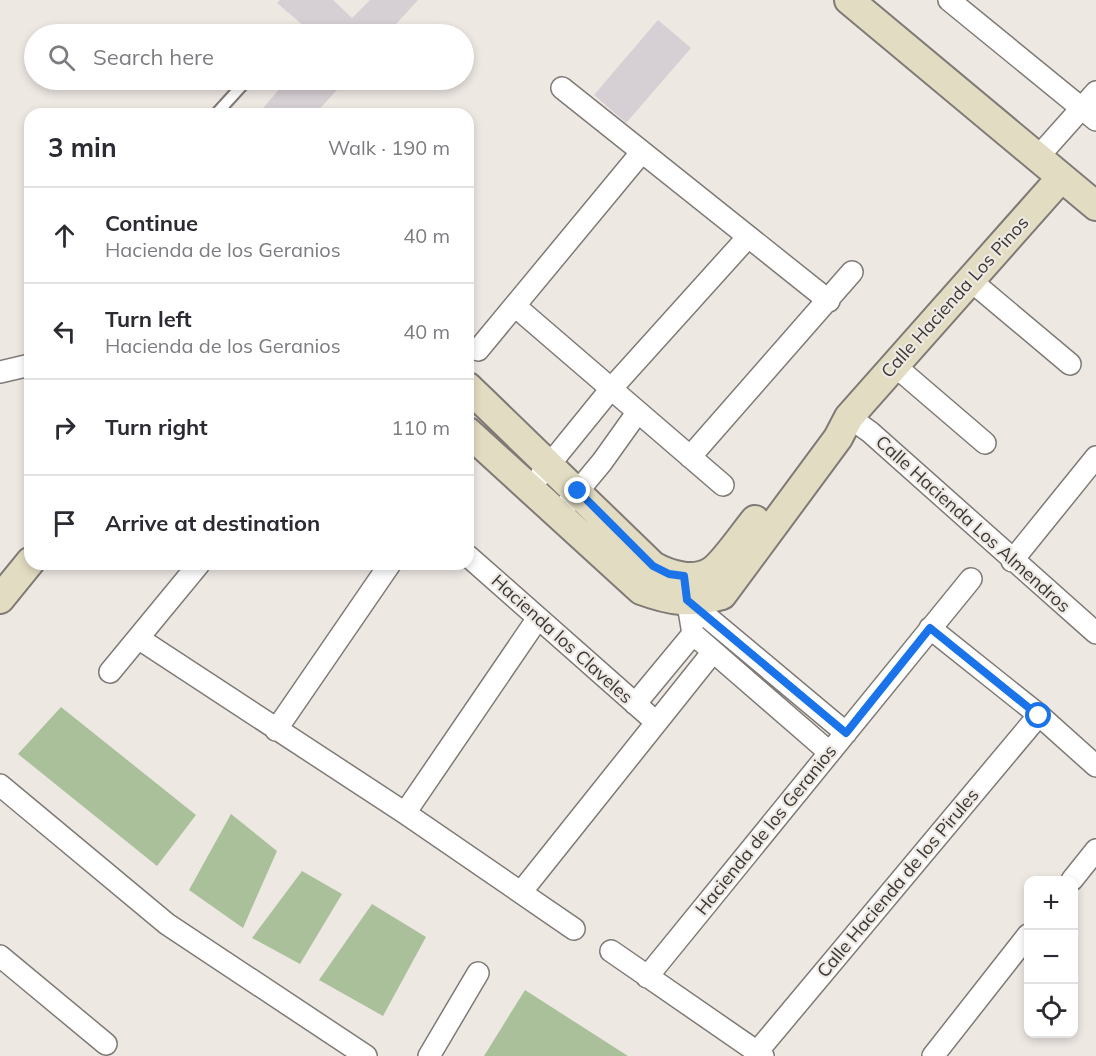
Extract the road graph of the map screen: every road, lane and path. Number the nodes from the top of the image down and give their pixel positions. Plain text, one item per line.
1 (849, 0) edge
2 (948, 0) edge
3 (562, 88) dead end
4 (238, 90) edge
5 (1096, 92) edge
6 (221, 108) edge
7 (1089, 114) edge
8 (641, 153) junction
9 (1038, 157) junction
10 (1061, 178) junction
11 (1096, 206) edge
12 (747, 238) junction
13 (852, 272) dead end
14 (970, 280) junction
15 (829, 301) junction
16 (515, 306) junction
17 (478, 350) dead end
18 (1070, 364) dead end
19 (894, 365) junction
20 (24, 366) edge
21 (0, 372) edge
22 (610, 390) junction
23 (474, 393) edge
24 (636, 413) junction
25 (849, 417) junction
26 (474, 438) edge
27 (985, 443) dead end
28 (690, 457) junction
29 (1096, 457) edge
30 (549, 463) junction
31 (723, 485) dead end
32 (531, 490) junction
33 (578, 491) junction
34 (559, 516) junction
35 (474, 561) edge
36 (1012, 561) junction
37 (24, 569) edge
38 (194, 570) edge
39 (386, 570) edge
40 (971, 579) dead end
41 (686, 588) junction
42 (0, 599) edge
43 (538, 618) junction
44 (930, 628) junction
45 (1096, 633) edge
46 (693, 634) junction
47 (138, 638) junction
48 (712, 652) junction
49 (110, 672) dead end
50 (634, 704) junction
51 (1039, 716) junction
52 (656, 722) junction
53 (276, 730) junction
54 (846, 733) junction
55 (829, 752) junction
56 (1096, 766) edge
57 (0, 785) edge
58 (405, 813) junction
59 (1096, 850) edge
60 (1075, 876) edge
61 (522, 891) junction
62 (574, 929) dead end
63 (1024, 941) edge
64 (611, 951) dead end
65 (0, 957) edge
66 (478, 973) dead end
67 (647, 976) junction
68 (106, 1044) dead end
69 (760, 1054) edge
70 (366, 1056) edge
71 (429, 1056) edge
72 (933, 1056) edge

1 - 9 main road
2 - 7 street
3 - 8 street
4 - 6 lane
5 - 7 street
7 - 9 street
8 - 12 street
8 - 16 street
9 - 10 main road
10 - 11 main road
10 - 14 main road, Calle Hacienda Los Pinos
12 - 15 street
12 - 22 street
13 - 15 street
14 - 18 street
14 - 19 main road, Calle Hacienda Los Pinos
15 - 28 street
16 - 17 street
16 - 22 street
19 - 25 main road, Calle Hacienda Los Pinos
19 - 27 street
20 - 21 street
22 - 24 street
22 - 30 street
23 - 30 main road
24 - 28 street
24 - 33 street
25 - 36 street, Calle Hacienda Los Almendros
25 - 41 main road, Calle Hacienda Los Pinos
26 - 32 main road
28 - 31 street
29 - 36 street
30 - 32 street
30 - 33 main road
32 - 34 main road
33 - 34 street
33 - 41 main road
34 - 41 main road
35 - 43 street, Hacienda los Claveles
36 - 45 street, Calle Hacienda Los Almendros
37 - 42 main road
38 - 47 street
39 - 53 street
40 - 44 street, Hacienda de los Geranios
41 - 46 street
41 - 54 street
43 - 50 street, Hacienda los Claveles
43 - 58 street
44 - 51 street
44 - 54 street, Hacienda de los Geranios
46 - 48 street
46 - 50 street
47 - 49 street
47 - 53 street
48 - 52 street
48 - 55 street
50 - 52 street, Hacienda los Claveles
51 - 56 street
51 - 69 street, Calle Hacienda de los Pirules
52 - 61 street
53 - 58 street
54 - 55 street, Hacienda de los Geranios
55 - 67 street, Hacienda de los Geranios
57 - 70 street
58 - 61 street
59 - 60 street
61 - 62 street
63 - 72 street
64 - 67 street
65 - 68 street
66 - 71 street
67 - 69 street

